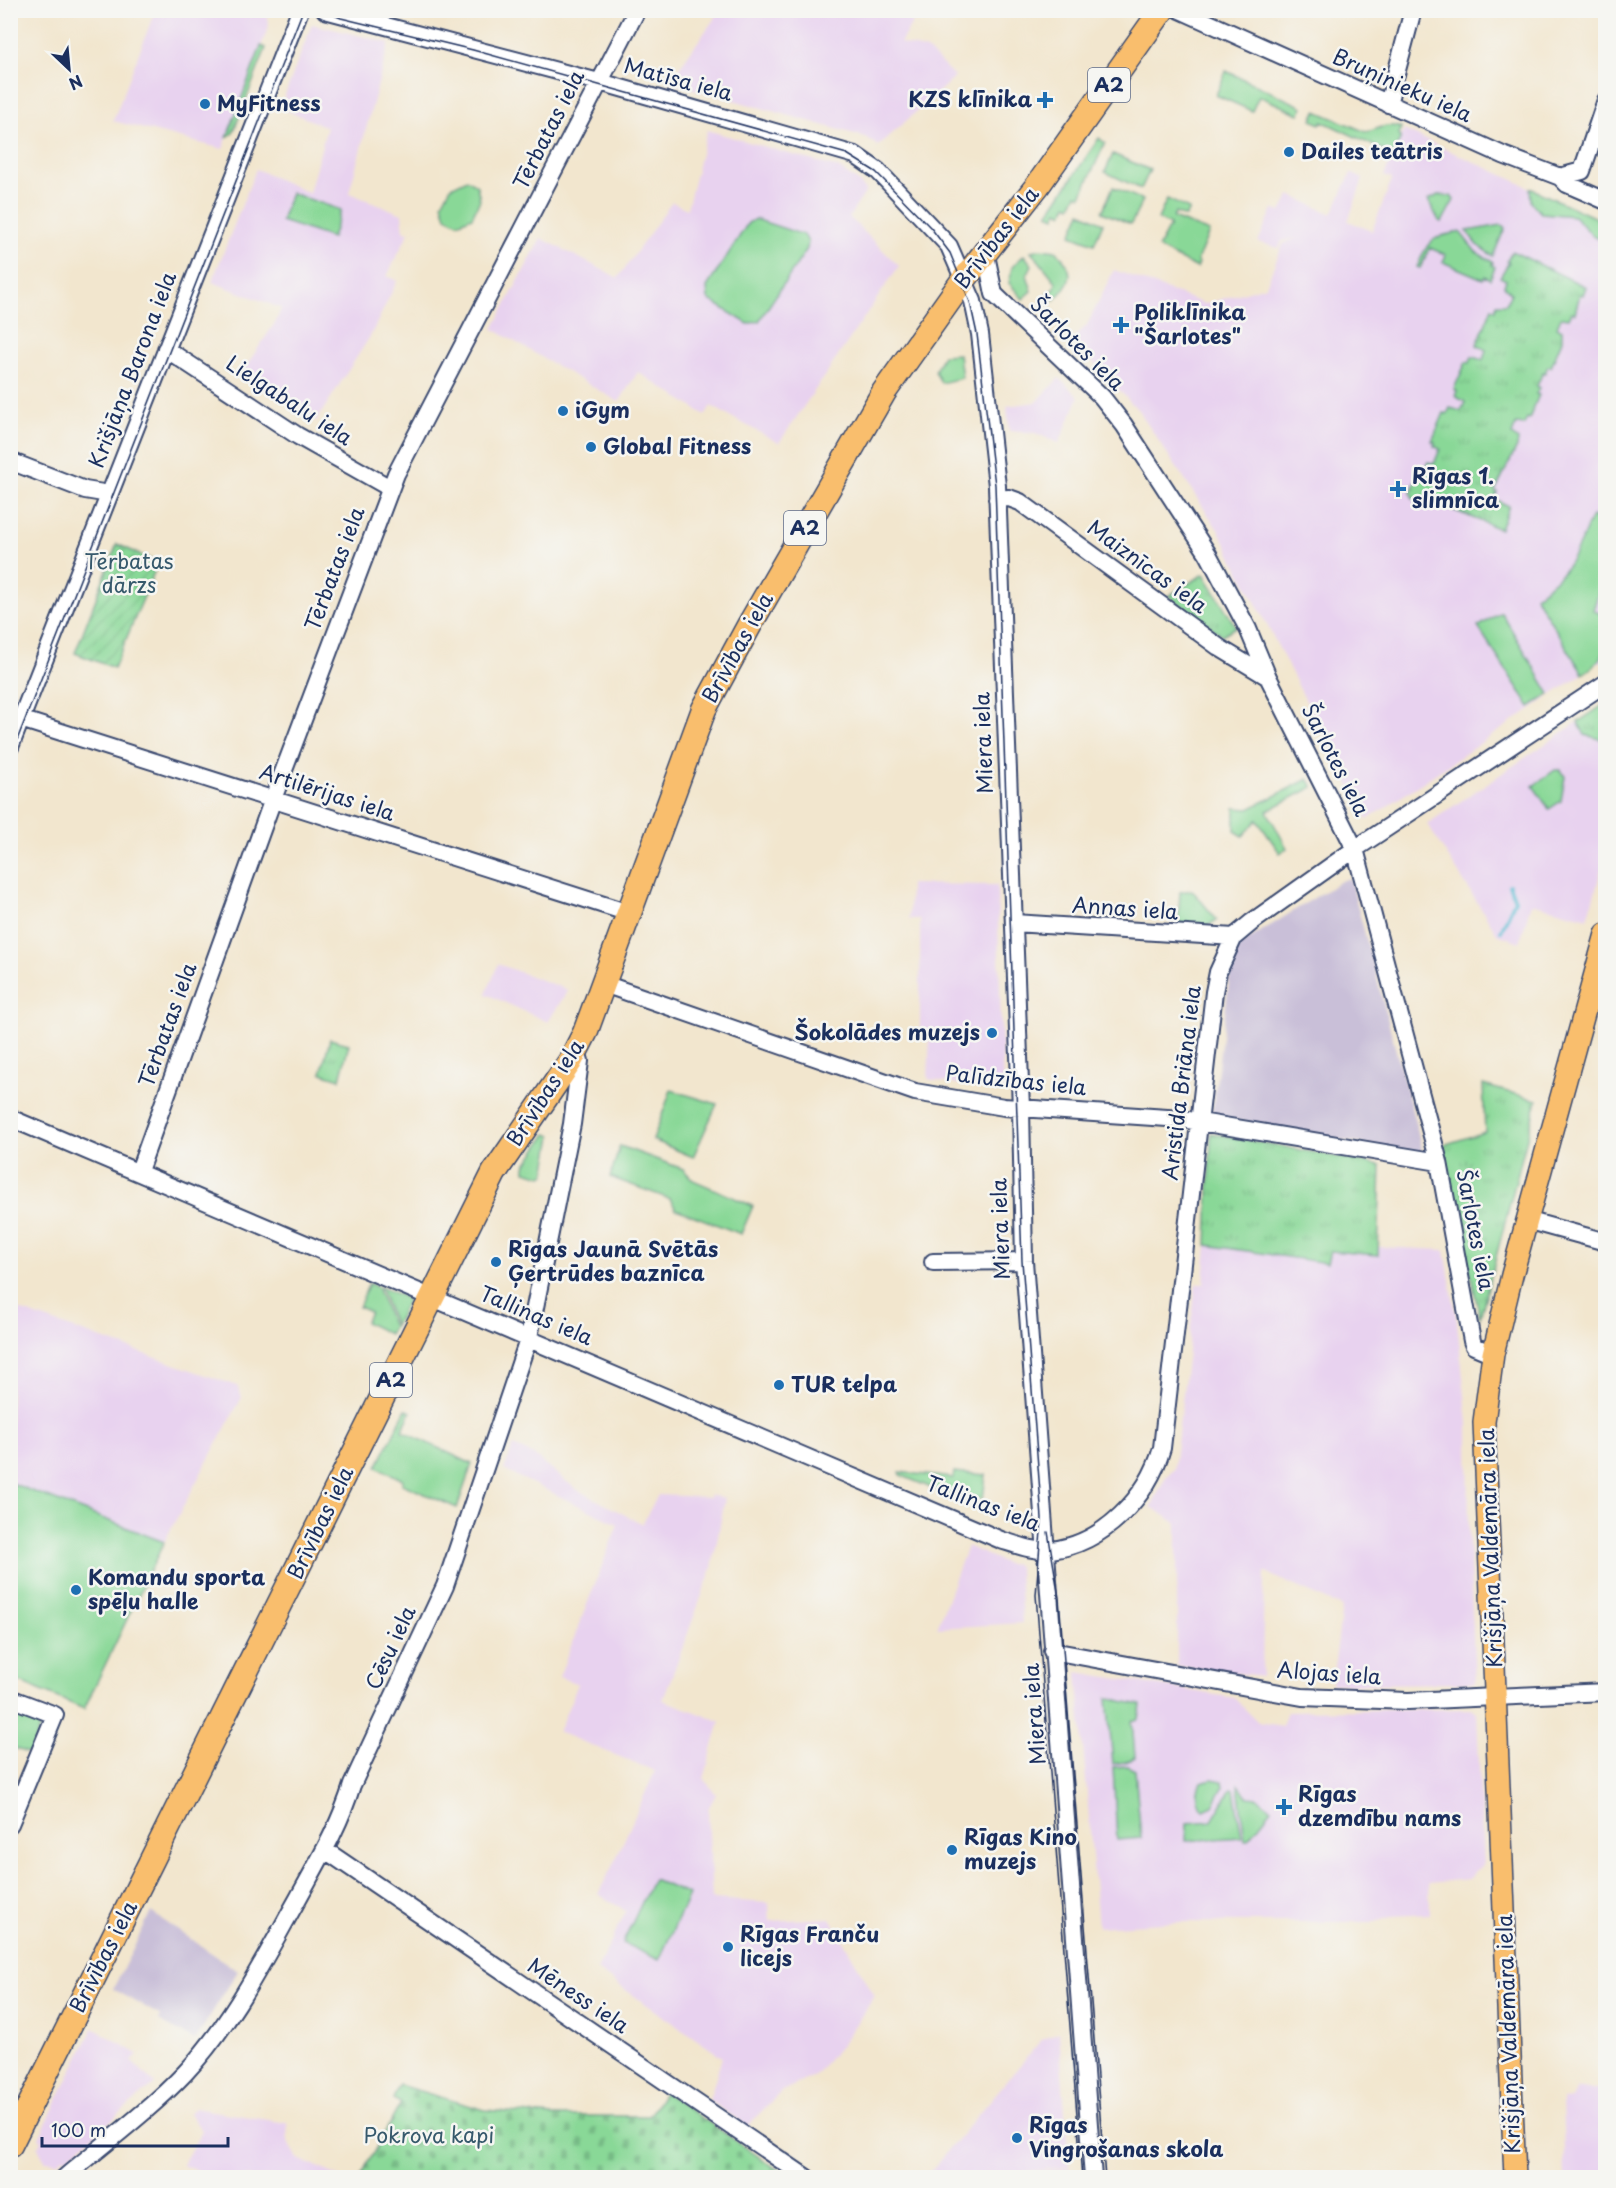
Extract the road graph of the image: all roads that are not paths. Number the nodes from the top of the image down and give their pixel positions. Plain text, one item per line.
1 (300, 10) edge
2 (325, 10) edge
3 (637, 10) edge
4 (1162, 10) edge
5 (1180, 10) edge
6 (1413, 10) edge
7 (600, 82) junction
8 (1605, 100) edge
9 (1388, 104) junction
10 (1560, 177) junction
11 (1605, 201) edge
12 (986, 255) junction
13 (964, 280) junction
14 (166, 349) junction
15 (10, 461) edge
16 (390, 488) junction
17 (109, 494) junction
18 (997, 499) junction
19 (1269, 677) junction
20 (1605, 683) edge
21 (16, 718) edge
22 (10, 747) edge
23 (273, 799) junction
24 (1355, 849) junction
25 (629, 913) junction
26 (1014, 923) junction
27 (1605, 934) edge
28 (1234, 937) junction
29 (604, 984) junction
30 (577, 1050) junction
31 (1021, 1108) junction
32 (10, 1118) edge
33 (1200, 1122) junction
34 (1439, 1162) junction
35 (139, 1171) junction
36 (1526, 1220) junction
37 (1605, 1242) edge
38 (933, 1262) dead end
39 (1023, 1262) junction
40 (433, 1295) junction
41 (529, 1337) junction
42 (1493, 1354) junction
43 (1045, 1550) junction
44 (1052, 1651) junction
45 (1605, 1692) edge
46 (1496, 1697) junction
47 (10, 1698) edge
48 (17, 1789) edge
49 (10, 1824) edge
50 (324, 1850) junction
51 (10, 2145) edge
52 (64, 2178) edge
53 (807, 2178) edge
54 (1093, 2178) edge
55 (1515, 2178) edge

1 - 14 street, Krišjāņa Barona iela
2 - 7 street, Matīsa iela
3 - 7 street, Tērbatas iela
4 - 12 highway, Brīvības iela / A2
5 - 9 street, Bruņinieku iela
6 - 9 street
7 - 13 street, Matīsa iela
7 - 16 street, Tērbatas iela
8 - 10 street
9 - 10 street, Bruņinieku iela
10 - 11 street, Bruņinieku iela
12 - 13 highway, Brīvības iela / A2
12 - 19 street, Šarlotes iela
13 - 18 street, Miera iela
13 - 25 highway, Brīvības iela / A2
14 - 16 street, Lielgabalu iela
14 - 17 street, Krišjāņa Barona iela
15 - 17 street
16 - 23 street, Tērbatas iela
17 - 21 street, Krišjāņa Barona iela
18 - 19 street, Maiznīcas iela
18 - 26 street, Miera iela
19 - 24 street, Šarlotes iela
20 - 24 street, Aristida Briāna iela
21 - 22 street, Krišjāņa Barona iela
21 - 23 street, Artilērijas iela
23 - 25 street, Artilērijas iela
23 - 35 street, Tērbatas iela
24 - 28 street, Aristida Briāna iela
24 - 34 street, Šarlotes iela
25 - 29 highway, Brīvības iela / A2
26 - 28 street, Annas iela
26 - 31 street, Miera iela
27 - 36 main road, Krišjāņa Valdemāra iela
28 - 33 street, Aristida Briāna iela
29 - 30 highway, Brīvības iela / A2
29 - 31 street, Palīdzības iela
30 - 40 highway, Brīvības iela / A2
30 - 41 street, Cēsu iela
31 - 33 street, Palīdzības iela
31 - 39 street, Miera iela
32 - 35 street, Tallinas iela
33 - 34 street, Palīdzības iela
33 - 43 street, Aristida Briāna iela
34 - 42 street, Šarlotes iela
35 - 40 street, Tallinas iela
36 - 37 street
36 - 42 main road, Krišjāņa Valdemāra iela
38 - 39 street
39 - 43 street, Miera iela
40 - 41 street, Tallinas iela
40 - 51 highway, Brīvības iela / A2
41 - 43 street, Tallinas iela
41 - 50 street, Cēsu iela
42 - 46 main road, Krišjāņa Valdemāra iela
43 - 44 street, Miera iela
44 - 46 street, Alojas iela
44 - 54 street, Miera iela
45 - 46 street, Alojas iela
46 - 55 main road, Krišjāņa Valdemāra iela
47 - 48 street
48 - 49 street
50 - 52 street, Cēsu iela
50 - 53 street, Mēness iela

